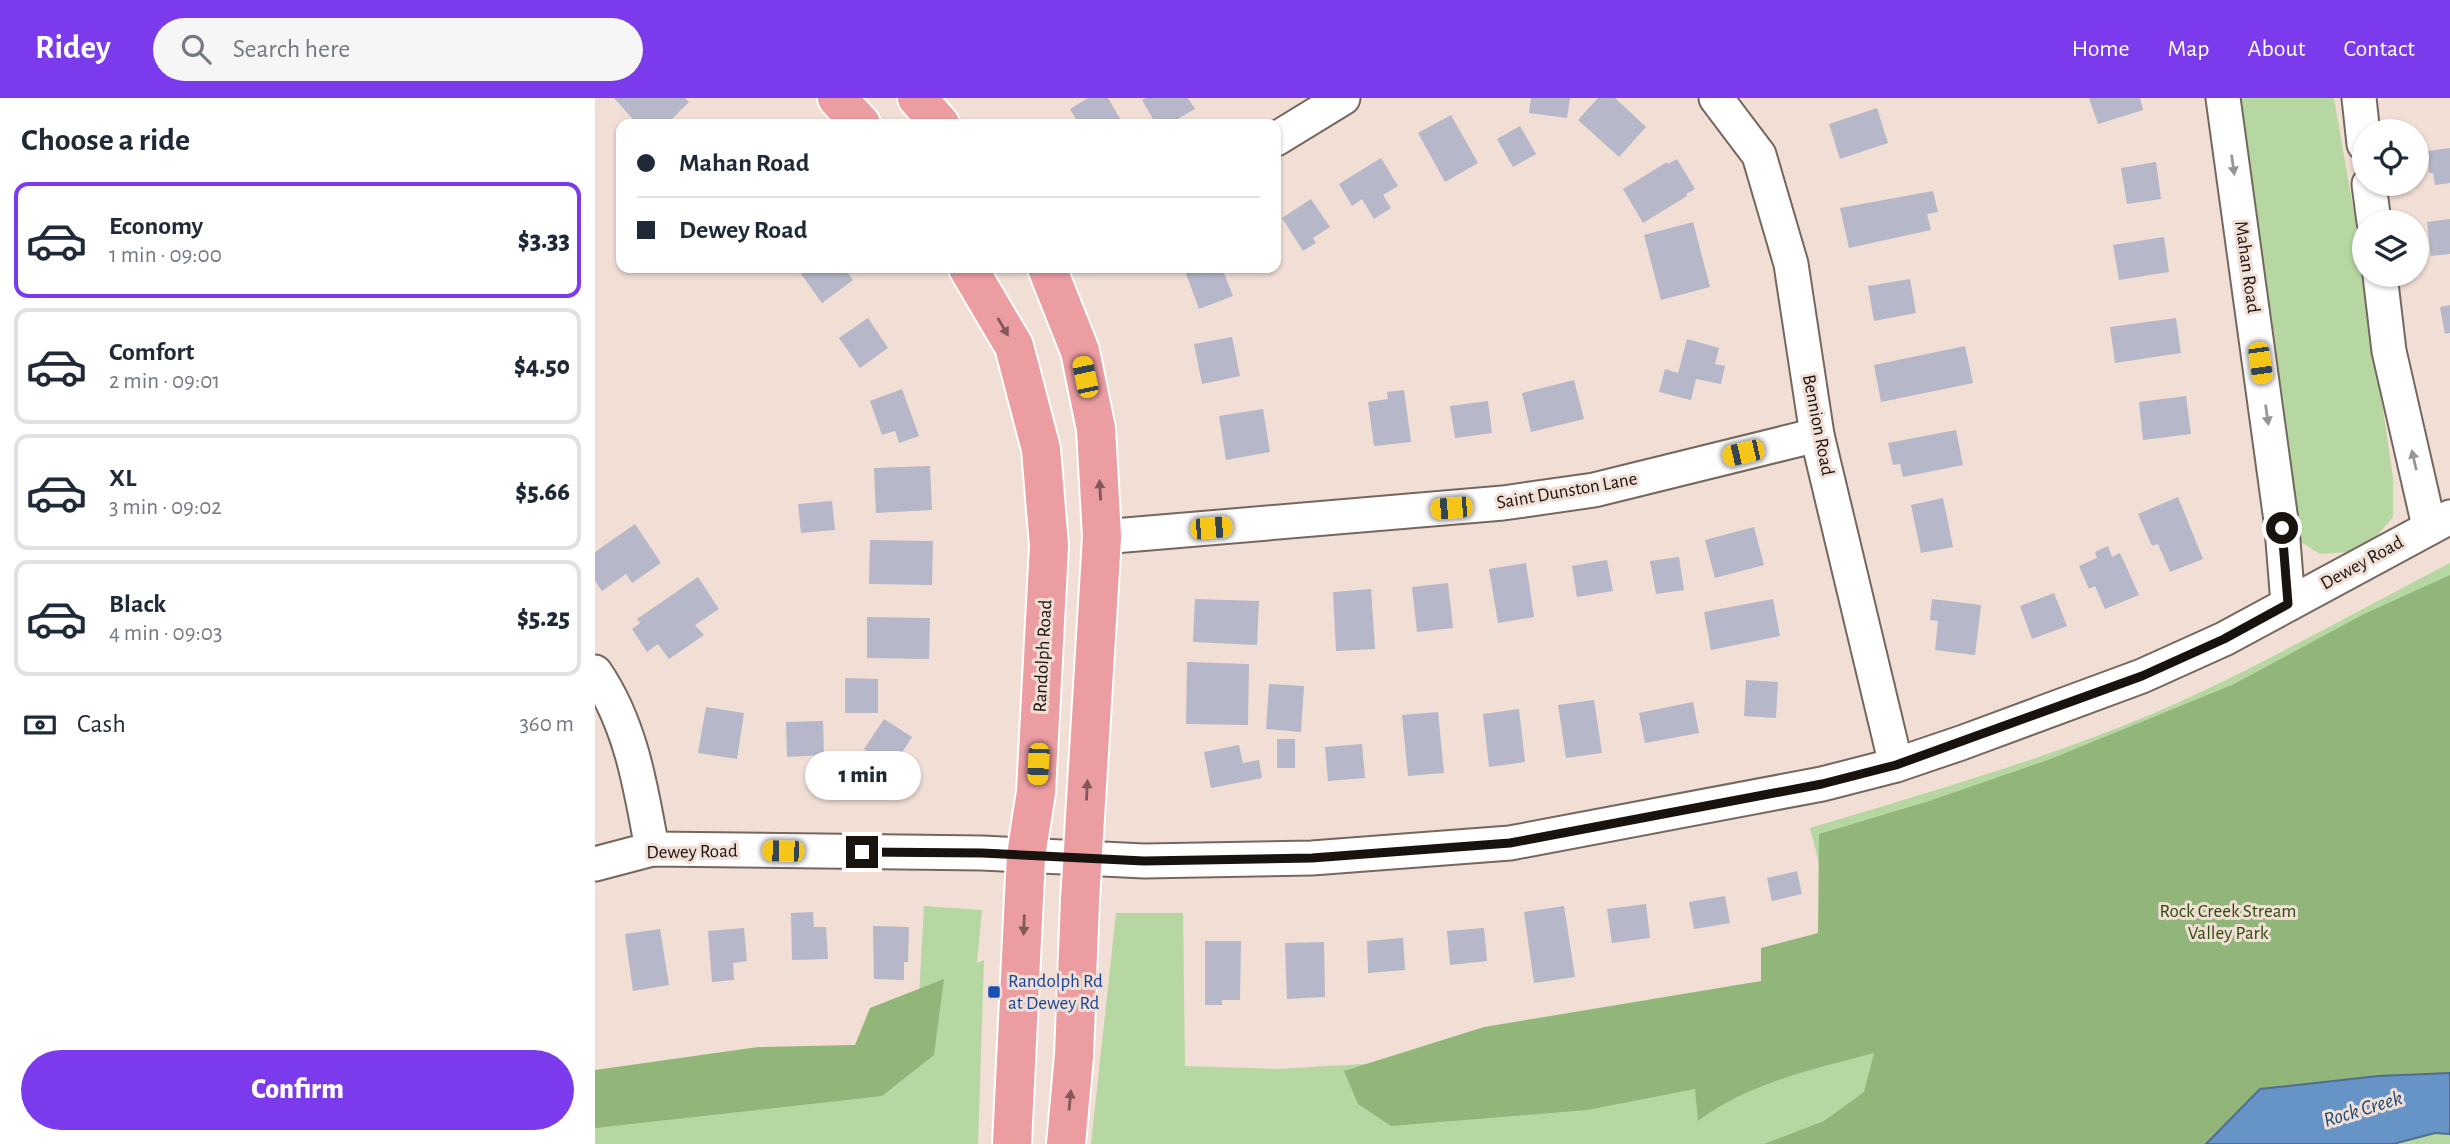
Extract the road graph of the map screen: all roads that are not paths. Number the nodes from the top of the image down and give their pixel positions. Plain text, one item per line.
1 (837, 98) edge
2 (917, 98) edge
3 (1343, 98) edge
4 (1716, 98) edge
5 (2223, 98) edge
6 (2359, 98) edge
7 (856, 119) edge
8 (936, 119) edge
9 (2361, 119) edge
10 (1281, 136) edge
11 (971, 273) edge
12 (1054, 273) edge
13 (2381, 287) edge
14 (1817, 435) junction
15 (2439, 522) edge
16 (1102, 537) junction
17 (2288, 604) junction
18 (595, 672) edge
19 (1896, 765) junction
20 (652, 849) junction
21 (1026, 856) junction
22 (1083, 859) junction
23 (595, 864) edge
24 (1012, 1144) edge
25 (1066, 1144) edge

1 - 7 main road
2 - 8 main road
3 - 10 street
4 - 14 street, Bennion Road
5 -> 17 street, Mahan Road
6 - 9 street
11 -> 21 main road, Randolph Road
16 -> 12 main road
15 -> 13 street
14 - 16 street, Saint Dunston Lane
14 - 19 street, Bennion Road
15 - 17 street, Dewey Road
22 -> 16 main road
17 - 19 street, Dewey Road
18 - 20 street
19 - 22 street, Dewey Road
20 - 21 street, Dewey Road
20 - 23 street, Dewey Road
21 - 22 street, Dewey Road
21 -> 24 main road, Randolph Road
25 -> 22 main road

